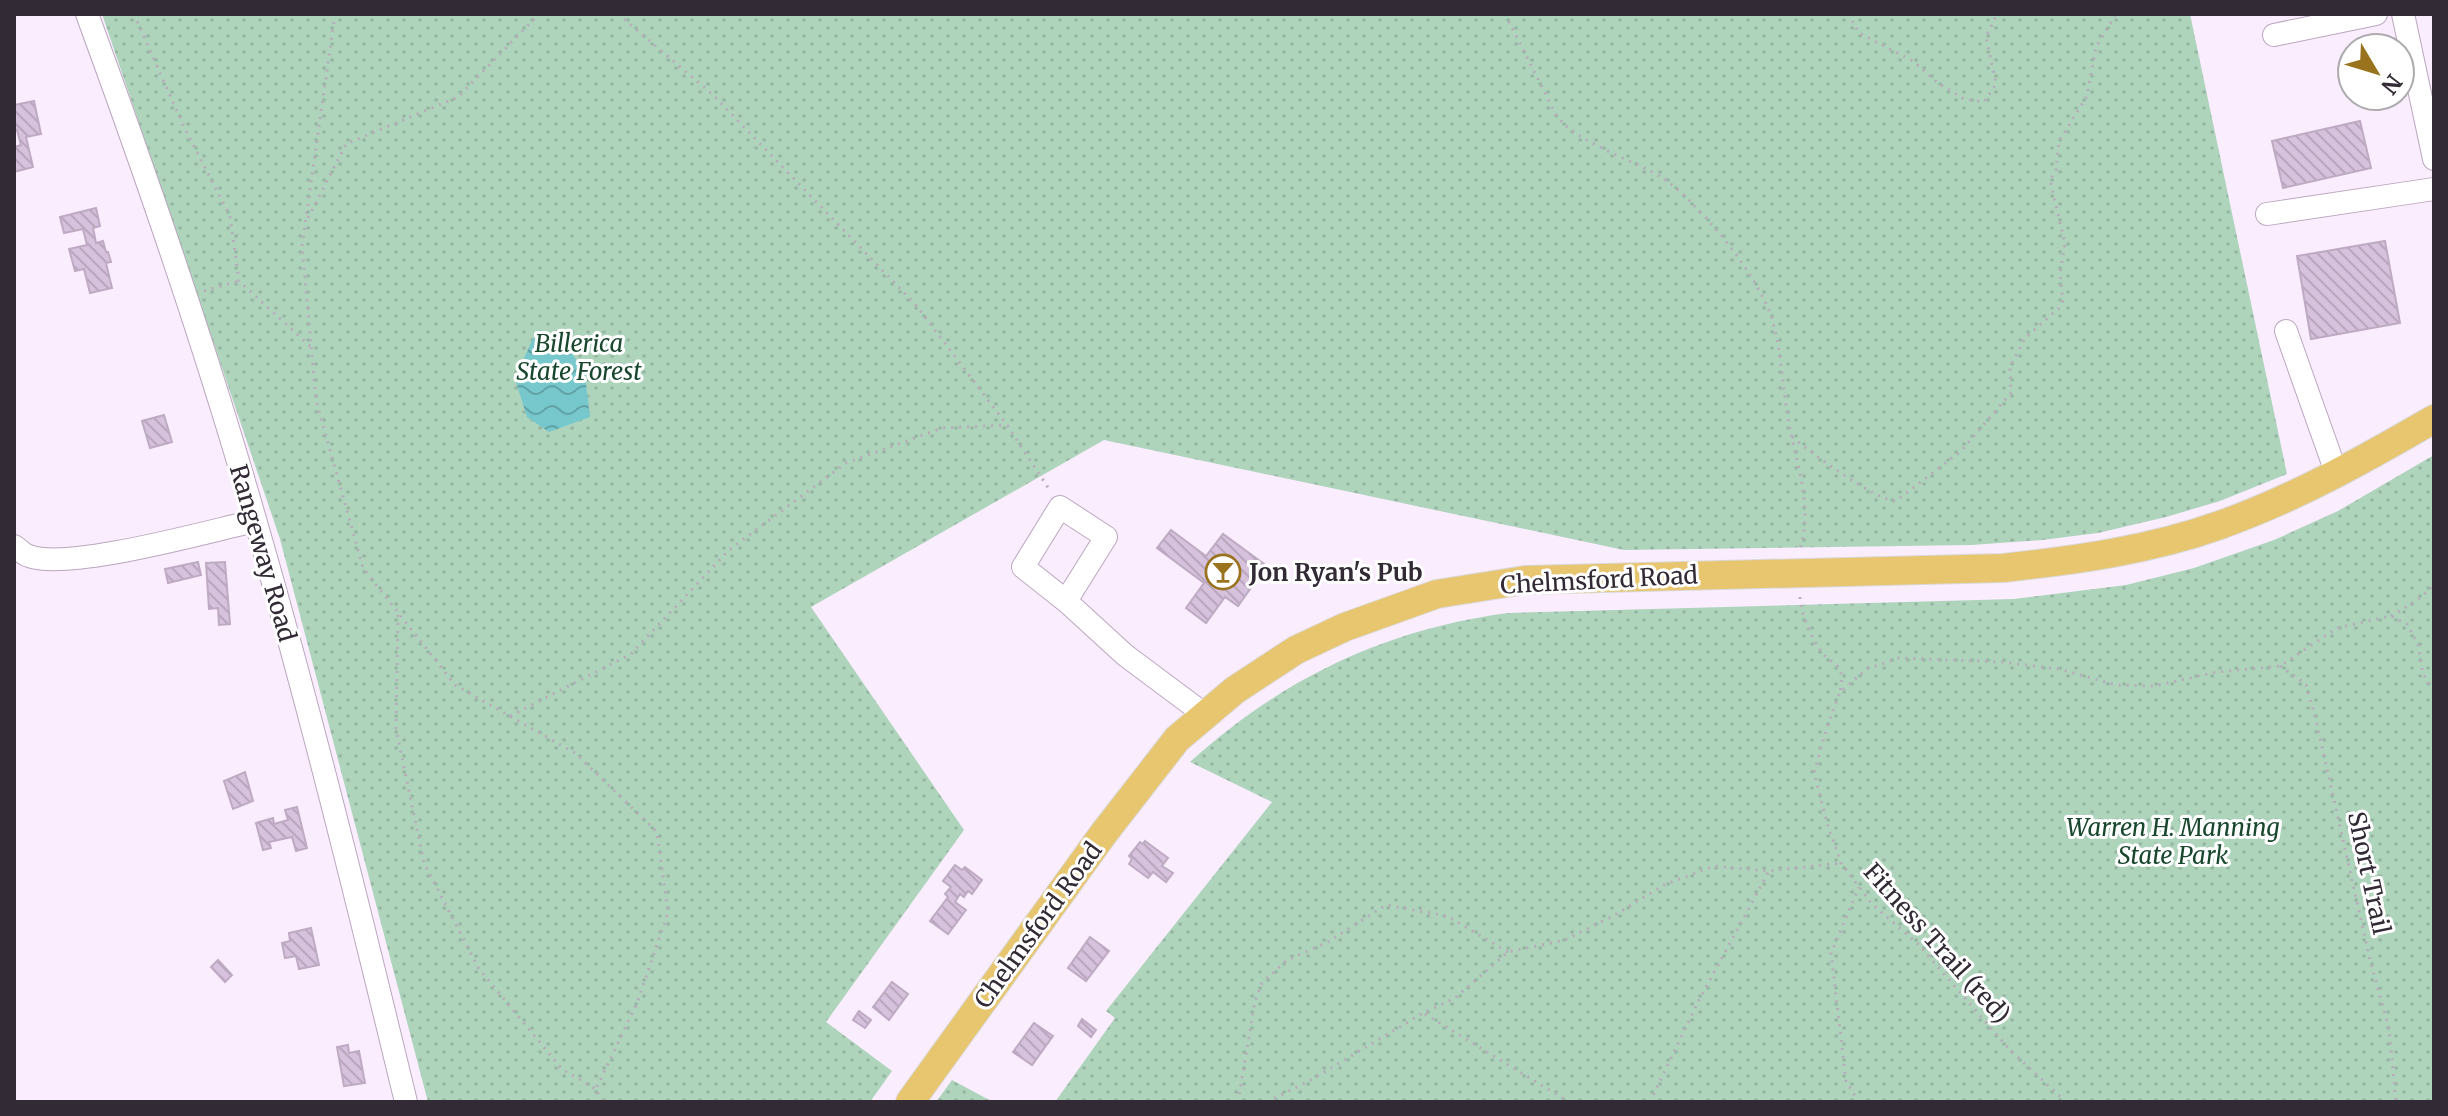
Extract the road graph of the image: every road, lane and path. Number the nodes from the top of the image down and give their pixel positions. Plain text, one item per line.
1 (87, 14) edge
2 (134, 14) edge
3 (335, 14) edge
4 (539, 14) edge
5 (618, 14) edge
6 (1505, 14) edge
7 (1848, 14) edge
8 (1997, 14) edge
9 (2116, 14) edge
10 (2376, 14) edge
11 (2403, 14) edge
12 (2274, 35) dead end
13 (2433, 147) edge
14 (2434, 189) edge
15 (2267, 214) dead end
16 (306, 220) junction
17 (239, 281) junction
18 (186, 297) junction
19 (2286, 331) dead end
20 (311, 347) junction
21 (2434, 419) edge
22 (1007, 425) junction
23 (1792, 437) junction
24 (2337, 475) junction
25 (1060, 507) junction
26 (255, 521) junction
27 (14, 546) edge
28 (1799, 573) junction
29 (2434, 586) edge
30 (1066, 601) junction
31 (398, 612) junction
32 (2391, 616) junction
33 (2280, 666) junction
34 (2434, 691) edge
35 (1840, 692) junction
36 (1204, 714) junction
37 (510, 716) junction
38 (1841, 863) junction
39 (1769, 871) junction
40 (1859, 887) junction
41 (1508, 952) junction
42 (1423, 1013) junction
43 (596, 1089) junction
44 (914, 1101) edge
45 (406, 1102) edge
46 (602, 1102) edge
47 (1238, 1102) edge
48 (1267, 1102) edge
49 (1569, 1102) edge
50 (1650, 1102) edge
51 (1859, 1102) edge
52 (2066, 1102) edge
53 (2396, 1102) edge

1 - 18 street, Rangeway Road
2 - 17 path
3 - 16 path
4 - 16 path
5 - 22 path
6 - 23 path
7 - 8 path
9 - 23 path
10 - 12 street
11 - 13 street
14 - 15 street
16 - 20 path
17 - 18 path
17 - 20 path
18 - 26 street, Rangeway Road
19 - 24 street
20 - 31 path
21 - 24 main road, Chelmsford Road
22 - 25 path
22 - 37 path
23 - 28 path
24 - 28 main road, Chelmsford Road
25 - 30 street
25 - 30 street
26 - 27 street
26 - 45 street, Rangeway Road
28 - 35 path
28 - 36 main road, Chelmsford Road
29 - 32 path
30 - 36 street
31 - 37 path
31 - 43 path
32 - 33 path
32 - 34 path
33 - 35 path
33 - 53 path, Short Trail
35 - 38 path, Fitness Trail (red)
36 - 44 main road, Chelmsford Road
37 - 43 path
38 - 39 path
38 - 40 path, Fitness Trail (red)
39 - 41 path
39 - 50 path
40 - 51 path
40 - 52 path, Fitness Trail (red)
41 - 42 path
41 - 47 path
42 - 48 path
42 - 49 path
43 - 46 path

